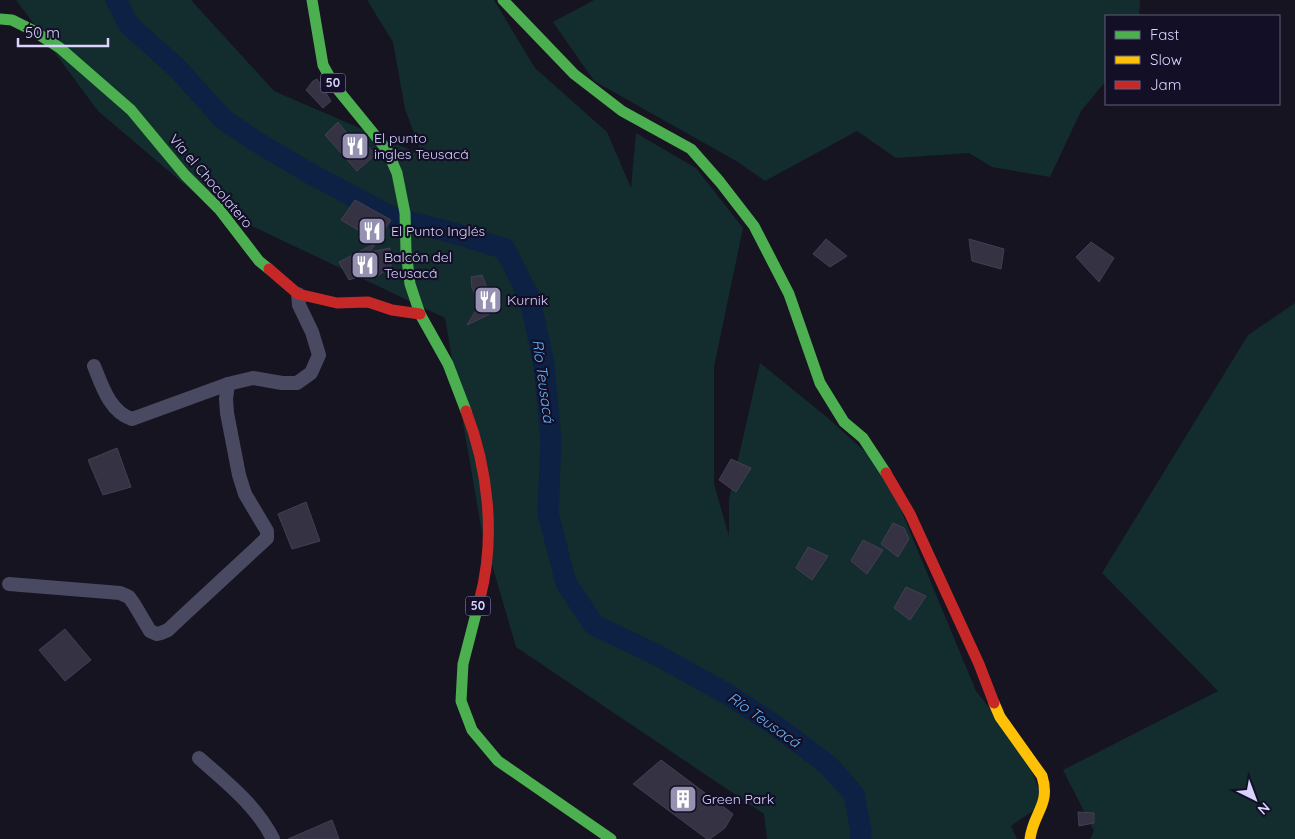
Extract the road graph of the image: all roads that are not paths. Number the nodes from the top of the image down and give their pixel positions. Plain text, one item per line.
1 (312, 0) edge
2 (503, 0) edge
3 (0, 19) edge
4 (298, 294) junction
5 (420, 314) junction
6 (94, 366) dead end
7 (228, 384) junction
8 (9, 584) dead end
9 (199, 758) dead end
10 (273, 839) edge
11 (611, 839) edge
12 (1030, 839) edge

1 - 5 street, 50
2 - 12 street
3 - 4 street, Vía el Chocolatero
4 - 5 street, Vía el Chocolatero
4 - 7 street
5 - 11 street, 50
6 - 7 street
7 - 8 street
9 - 10 street

